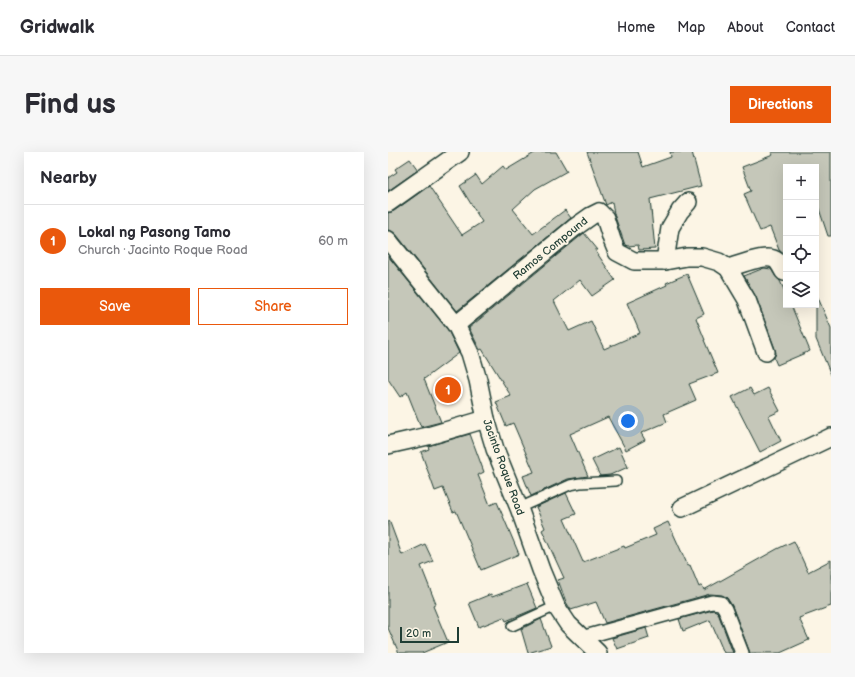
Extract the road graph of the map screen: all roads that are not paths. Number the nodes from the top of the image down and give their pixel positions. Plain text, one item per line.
1 (460, 152) edge
2 (688, 202) dead end
3 (388, 203) edge
4 (388, 240) edge
5 (665, 261) junction
6 (728, 268) junction
7 (783, 270) edge
8 (456, 325) junction
9 (766, 352) dead end
10 (486, 419) junction
11 (831, 437) edge
12 (388, 445) edge
13 (616, 481) dead end
14 (519, 508) junction
15 (682, 508) dead end
16 (556, 606) junction
17 (512, 626) dead end
18 (581, 638) junction
19 (598, 653) edge
20 (742, 653) edge

1 - 3 street
2 - 5 street
4 - 8 street, Jacinto Roque Road
5 - 6 street, Ramos Compound
5 - 8 street, Ramos Compound
6 - 7 street
6 - 9 street
8 - 10 street, Jacinto Roque Road
10 - 12 street
10 - 14 street, Jacinto Roque Road
11 - 15 street
13 - 14 lane
14 - 16 street, Jacinto Roque Road
16 - 17 lane
16 - 18 street, Jacinto Roque Road
18 - 19 street, Jacinto Roque Road
18 - 20 street

